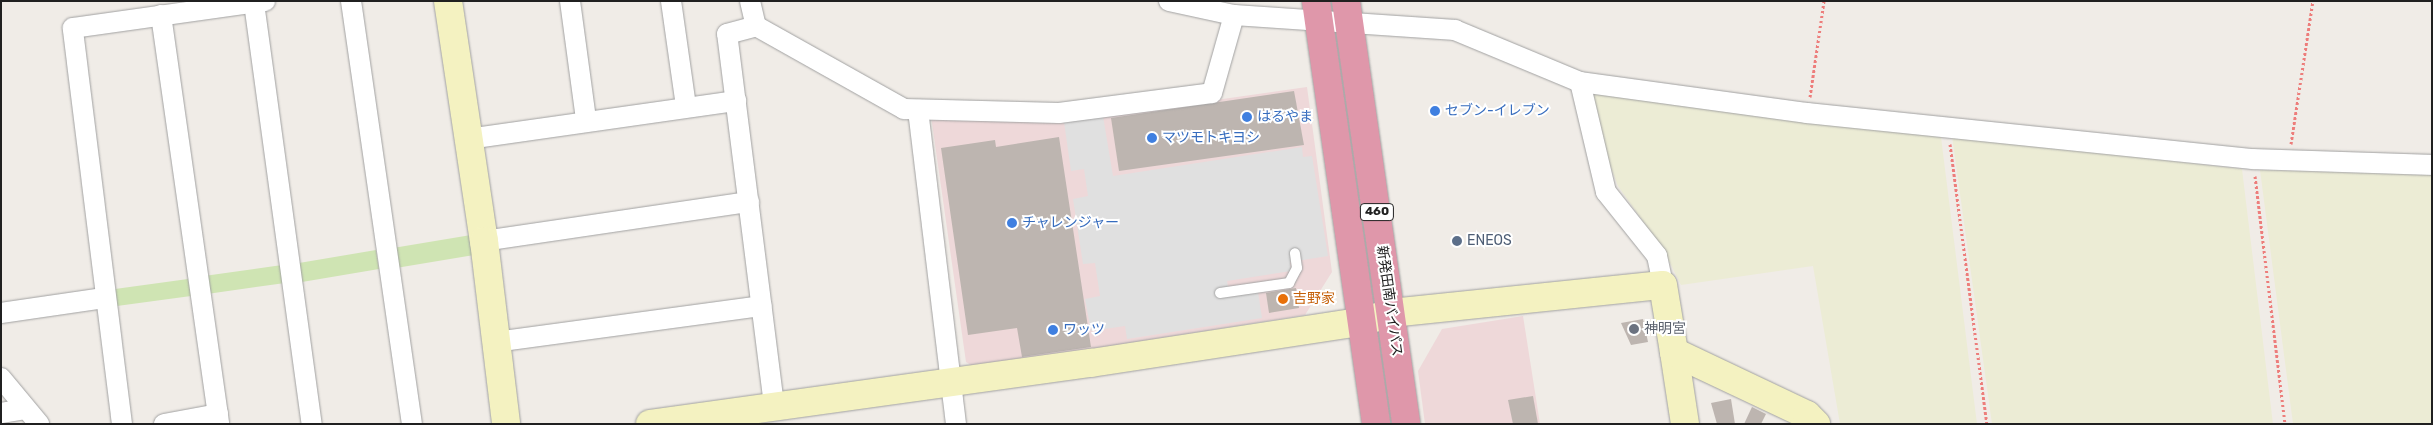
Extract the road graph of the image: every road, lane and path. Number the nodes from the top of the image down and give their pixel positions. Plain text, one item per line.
1 (351, 1) edge
2 (448, 1) edge
3 (570, 1) edge
4 (671, 1) edge
5 (750, 1) edge
6 (1169, 1) edge
7 (1824, 1) edge
8 (2313, 1) edge
9 (259, 2) edge
10 (1318, 10) edge
11 (1347, 10) edge
12 (161, 15) junction
13 (1234, 15) junction
14 (756, 26) junction
15 (1580, 82) junction
16 (736, 101) junction
17 (686, 107) junction
18 (918, 110) junction
19 (1807, 113) junction
20 (586, 119) junction
21 (1948, 129) junction
22 (468, 140) junction
23 (2253, 159) junction
24 (2288, 161) junction
25 (2432, 165) edge
26 (749, 202) junction
27 (484, 241) junction
28 (1294, 253) dead end
29 (1663, 285) junction
30 (1220, 293) dead end
31 (104, 298) junction
32 (762, 306) junction
33 (1, 313) edge
34 (1391, 313) junction
35 (1360, 322) junction
36 (494, 342) junction
37 (1674, 352) junction
38 (1, 378) edge
39 (949, 383) junction
40 (774, 404) junction
41 (25, 409) junction
42 (1, 412) edge
43 (218, 419) edge
44 (39, 424) edge
45 (122, 424) edge
46 (164, 424) edge
47 (312, 424) edge
48 (412, 424) edge
49 (506, 424) edge
50 (650, 424) edge
51 (956, 424) edge
52 (1376, 424) edge
53 (1406, 424) edge
54 (1685, 424) edge
55 (1816, 424) edge
56 (1987, 424) edge
57 (2285, 424) edge

1 - 48 street
2 - 22 street
3 - 20 street
4 - 17 street
5 - 14 street
6 - 13 street
7 - 19 path
8 - 24 path
9 - 12 street
9 - 47 street
10 - 11 street
10 - 13 street
10 - 35 highway, 460
11 - 15 street
11 - 34 highway, 新発田南バイパス / 460
12 - 31 street
12 - 43 street
13 - 18 street
14 - 16 street
14 - 18 street
15 - 19 street
15 - 29 street
16 - 17 street
16 - 26 street
17 - 20 street
18 - 39 street
19 - 21 street
20 - 22 street
21 - 23 street
21 - 56 path
22 - 27 street
23 - 24 street
23 - 57 path
24 - 25 street
26 - 27 street
26 - 32 street
27 - 36 street
28 - 30 lane
29 - 34 street
29 - 37 street
31 - 33 street
31 - 45 street
32 - 36 street
32 - 40 street
34 - 35 street
34 - 53 highway, 新発田南バイパス / 460
35 - 39 street
35 - 52 highway, 460
36 - 49 street
37 - 54 street
37 - 55 street
38 - 41 street
39 - 40 street
39 - 51 street
40 - 50 street
41 - 42 street
41 - 44 street
43 - 46 street

